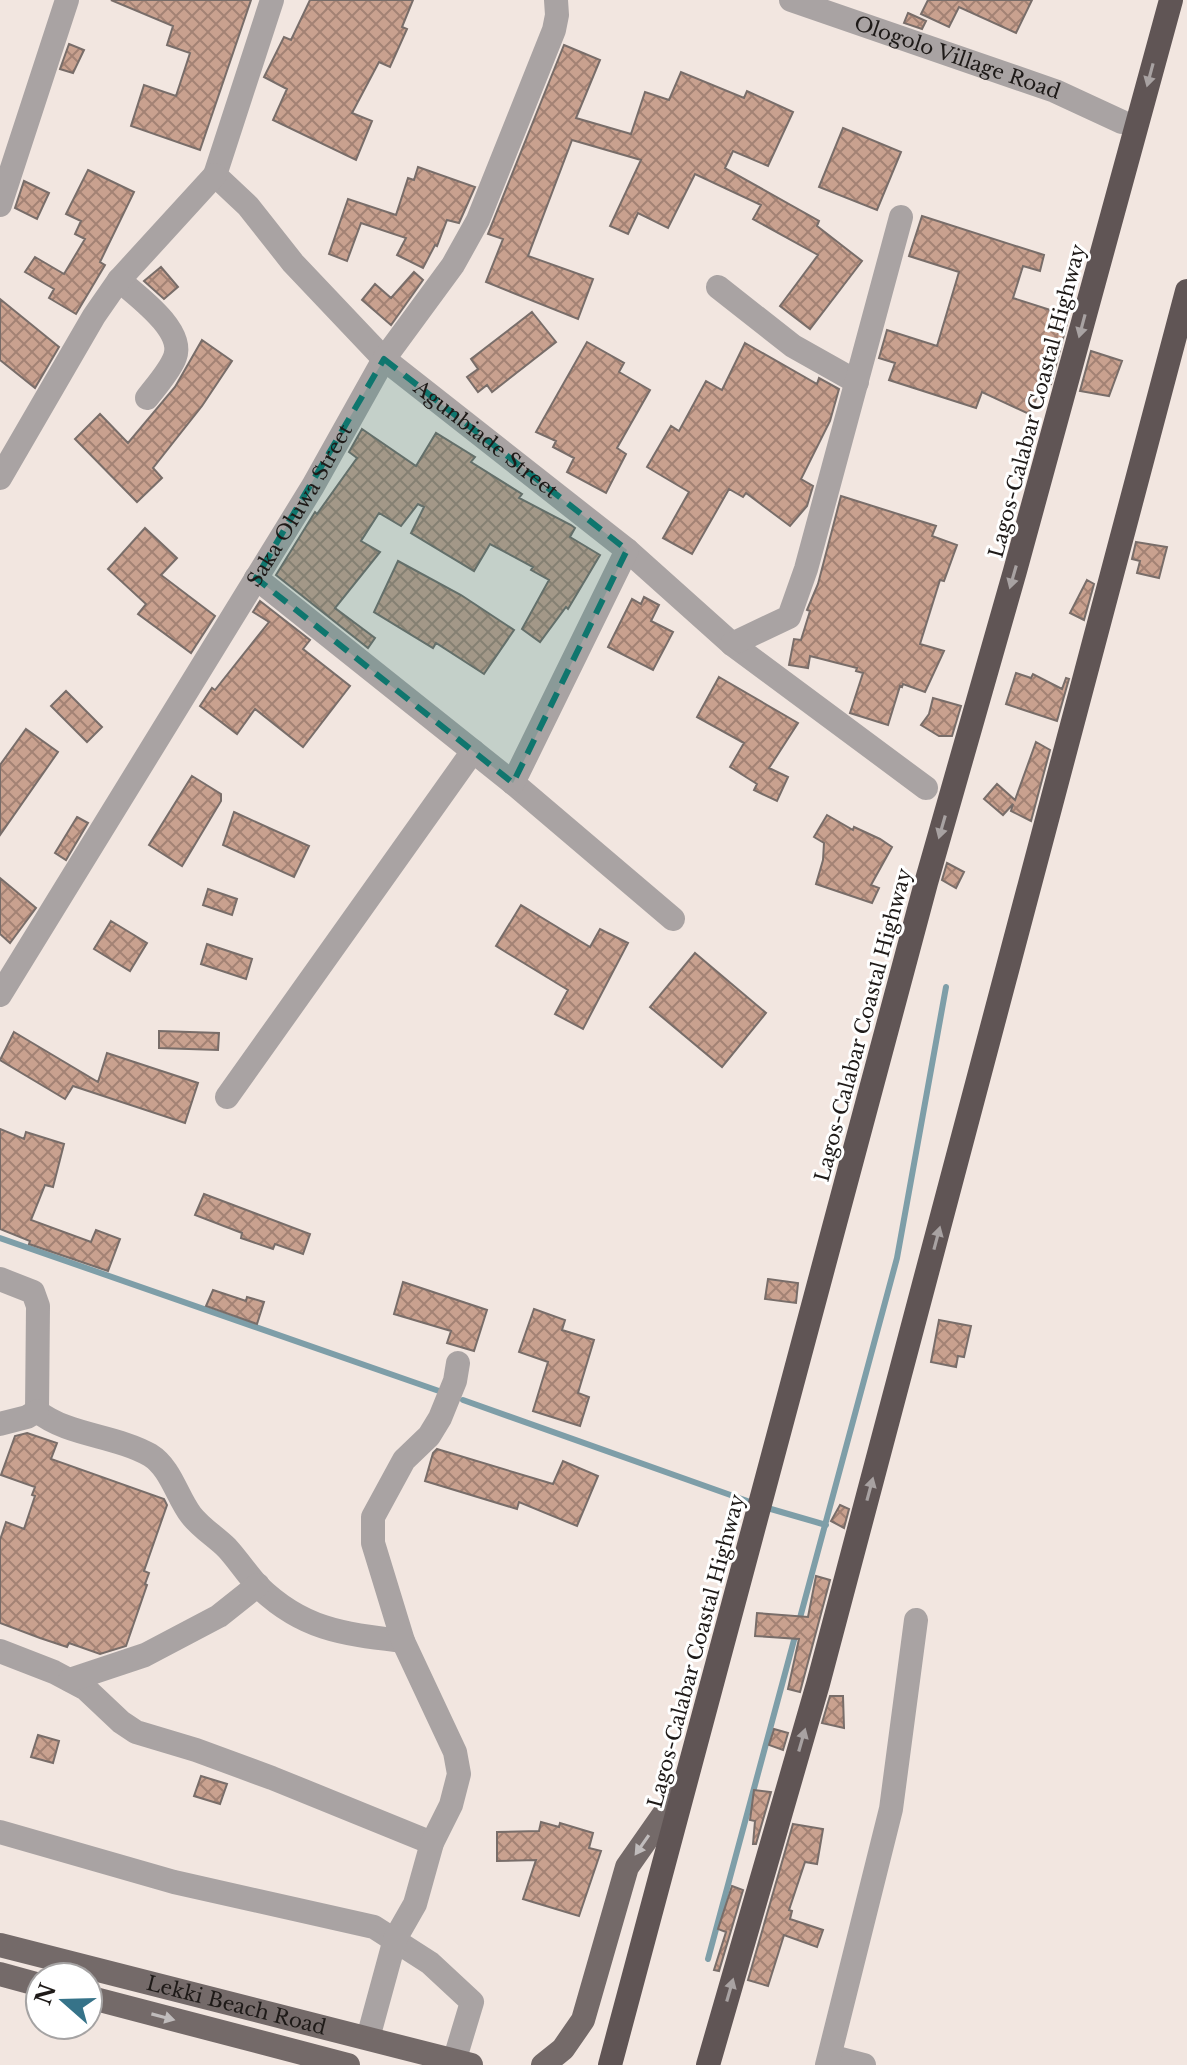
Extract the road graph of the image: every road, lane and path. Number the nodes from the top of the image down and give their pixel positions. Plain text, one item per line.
1 (67, 0) edge
2 (272, 0) edge
3 (556, 0) edge
4 (791, 0) edge
5 (1171, 0) edge
6 (1122, 122) dead end
7 (215, 175) junction
8 (0, 205) edge
9 (901, 217) dead end
10 (119, 280) junction
11 (718, 287) dead end
12 (1187, 291) edge
13 (384, 359) junction
14 (857, 382) junction
15 (147, 398) dead end
16 (0, 478) edge
17 (627, 550) junction
18 (256, 578) junction
19 (732, 644) junction
20 (473, 751) junction
21 (513, 783) junction
22 (926, 788) dead end
23 (673, 919) dead end
24 (0, 995) edge
25 (227, 1097) dead end
26 (0, 1279) edge
27 (458, 1363) dead end
28 (37, 1411) junction
29 (0, 1424) edge
30 (258, 1585) junction
31 (916, 1620) dead end
32 (403, 1641) junction
33 (0, 1651) edge
34 (70, 1680) junction
35 (687, 1781) junction
36 (0, 1832) edge
37 (432, 1843) junction
38 (395, 1939) junction
39 (0, 1945) edge
40 (0, 1974) edge
41 (24, 1981) edge
42 (104, 2001) edge
43 (368, 2038) junction
44 (829, 2060) edge
45 (460, 2064) edge
46 (348, 2065) edge
47 (543, 2065) edge
48 (610, 2065) edge
49 (708, 2065) edge
50 (864, 2065) edge

1 - 8 street
2 - 7 street
3 - 13 street, Saka Oluwa Street
4 - 6 street, Ologolo Village Road
5 -> 35 highway, Lagos-Calabar Coastal Highway
7 - 10 street
7 - 13 street, Agunbiade Street
9 - 14 street
10 - 15 street
10 - 16 street
11 - 14 street
49 -> 12 highway
13 - 17 street, Agunbiade Street
13 - 18 street, Saka Oluwa Street
14 - 19 street
17 - 19 street, Agunbiade Street
17 - 21 street
18 - 20 street
18 - 24 street, Saka Oluwa Street
19 - 22 street, Agunbiade Street
20 - 21 street
20 - 25 street
21 - 23 street
26 - 28 street
27 - 32 street
28 - 29 street
28 - 30 street
30 - 32 street
30 - 34 street
31 - 44 street
32 - 37 street
33 - 34 street
34 - 37 street
35 -> 47 main road
35 - 48 highway, Lagos-Calabar Coastal Highway
36 - 38 street
37 - 38 street
38 - 43 street
38 - 45 street
39 - 43 main road, Lekki Beach Road
40 - 41 main road
42 -> 46 main road, Lekki Beach Road
43 - 45 main road, Lekki Beach Road
44 - 50 street

